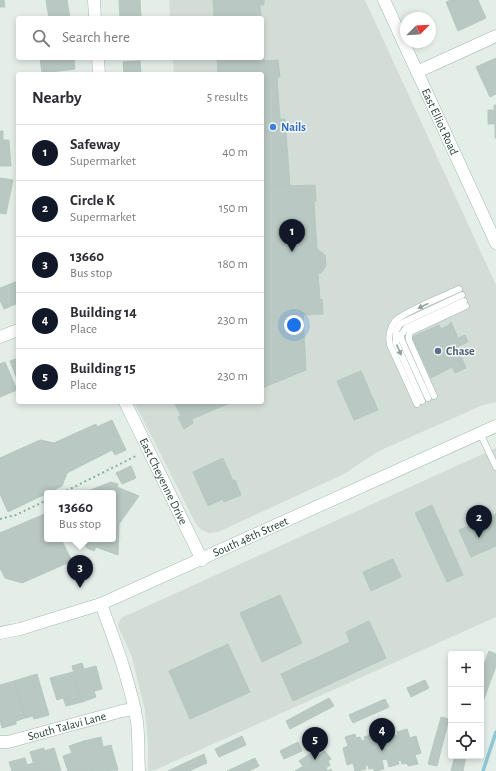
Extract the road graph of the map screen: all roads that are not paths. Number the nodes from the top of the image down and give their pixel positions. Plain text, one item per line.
1 (94, 0) edge
2 (384, 0) edge
3 (95, 16) edge
4 (496, 36) edge
5 (98, 60) edge
6 (99, 72) edge
7 (417, 72) junction
8 (496, 243) edge
9 (459, 289) dead end
10 (16, 331) edge
11 (0, 337) edge
12 (425, 400) junction
13 (126, 404) edge
14 (496, 426) edge
15 (480, 434) junction
16 (496, 467) edge
17 (202, 560) junction
18 (101, 604) junction
19 (0, 633) edge
20 (134, 710) junction
21 (0, 742) edge
22 (139, 771) edge

1 - 3 main road
2 - 7 main road, East Elliot Road
4 - 7 main road
5 - 6 main road
7 - 8 main road, East Elliot Road
9 -> 12 lane
10 - 11 main road
12 -> 12 lane
13 - 17 main road, East Cheyenne Drive
14 - 15 main road, South 48th Street
15 - 16 lane
15 - 17 main road, South 48th Street
17 - 18 main road, South 48th Street
18 - 19 main road, South 48th Street
18 - 20 main road
20 - 21 main road, South Talavi Lane
20 - 22 main road

